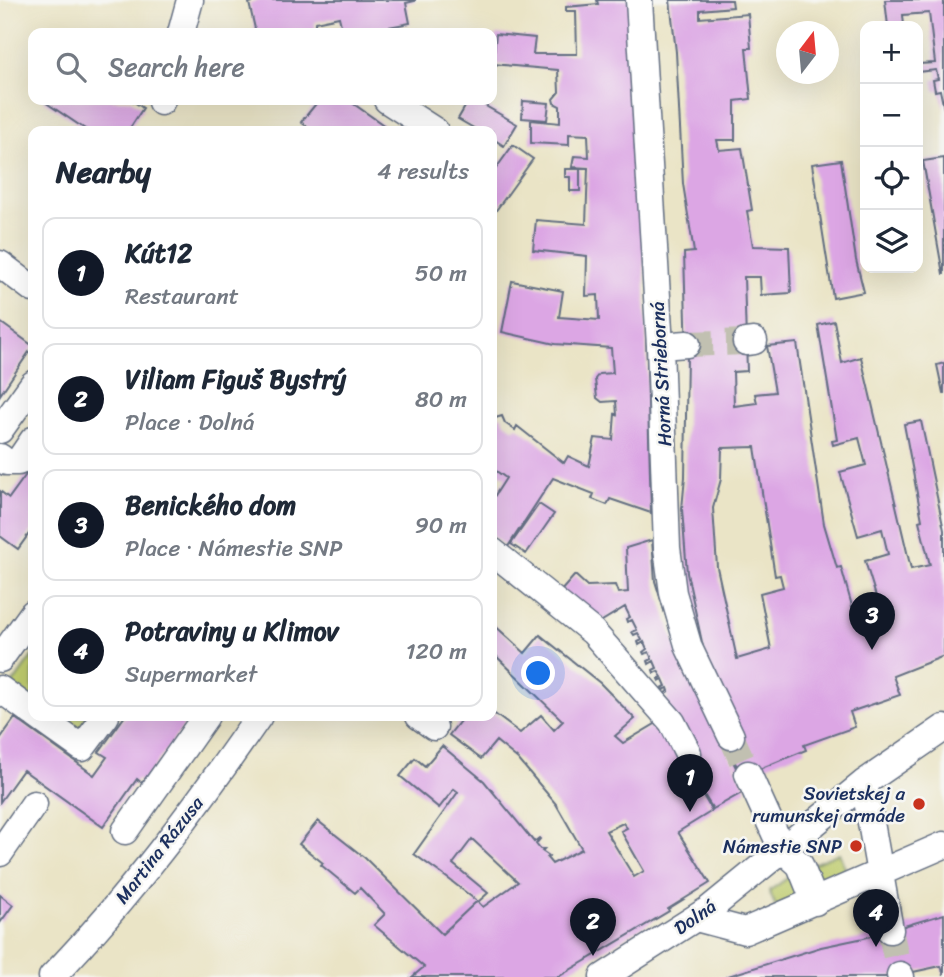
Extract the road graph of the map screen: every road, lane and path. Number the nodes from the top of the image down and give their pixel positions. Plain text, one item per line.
1 (639, 0) edge
2 (196, 1) edge
3 (183, 28) edge
4 (395, 105) edge
5 (427, 126) edge
6 (0, 264) edge
7 (28, 285) edge
8 (687, 344) tunnel mouth
9 (660, 345) junction
10 (28, 391) edge
11 (0, 430) edge
12 (28, 447) edge
13 (0, 457) edge
14 (497, 555) edge
15 (28, 617) edge
16 (8, 631) edge
17 (0, 659) edge
18 (0, 689) edge
19 (28, 709) edge
20 (45, 721) edge
21 (102, 721) edge
22 (202, 721) edge
23 (255, 721) edge
24 (944, 728) edge
25 (731, 736) tunnel mouth
26 (688, 753) dead end
27 (748, 774) tunnel mouth
28 (864, 783) junction
29 (34, 804) dead end
30 (125, 831) dead end
31 (944, 845) edge
32 (782, 849) junction
33 (0, 853) edge
34 (881, 873) junction
35 (815, 902) junction
36 (696, 918) junction
37 (890, 930) tunnel mouth
38 (52, 977) edge
39 (603, 977) edge

1 - 9 street, Horná Strieborná
2 - 3 street
4 - 5 street
6 - 7 street
8 - 9 street
9 - 25 street, Horná Strieborná
10 - 11 street
12 - 13 street
14 - 26 street
15 - 16 street
16 - 17 street
18 - 19 street
20 - 21 street
22 - 30 street
23 - 38 street, Martina Rázusa
24 - 28 street
27 - 32 street
28 - 32 street
28 - 34 street
29 - 33 street
31 - 34 street
32 - 35 street
32 - 36 street, Dolná
34 - 35 street
34 - 37 street
35 - 36 street
36 - 39 street, Dolná

